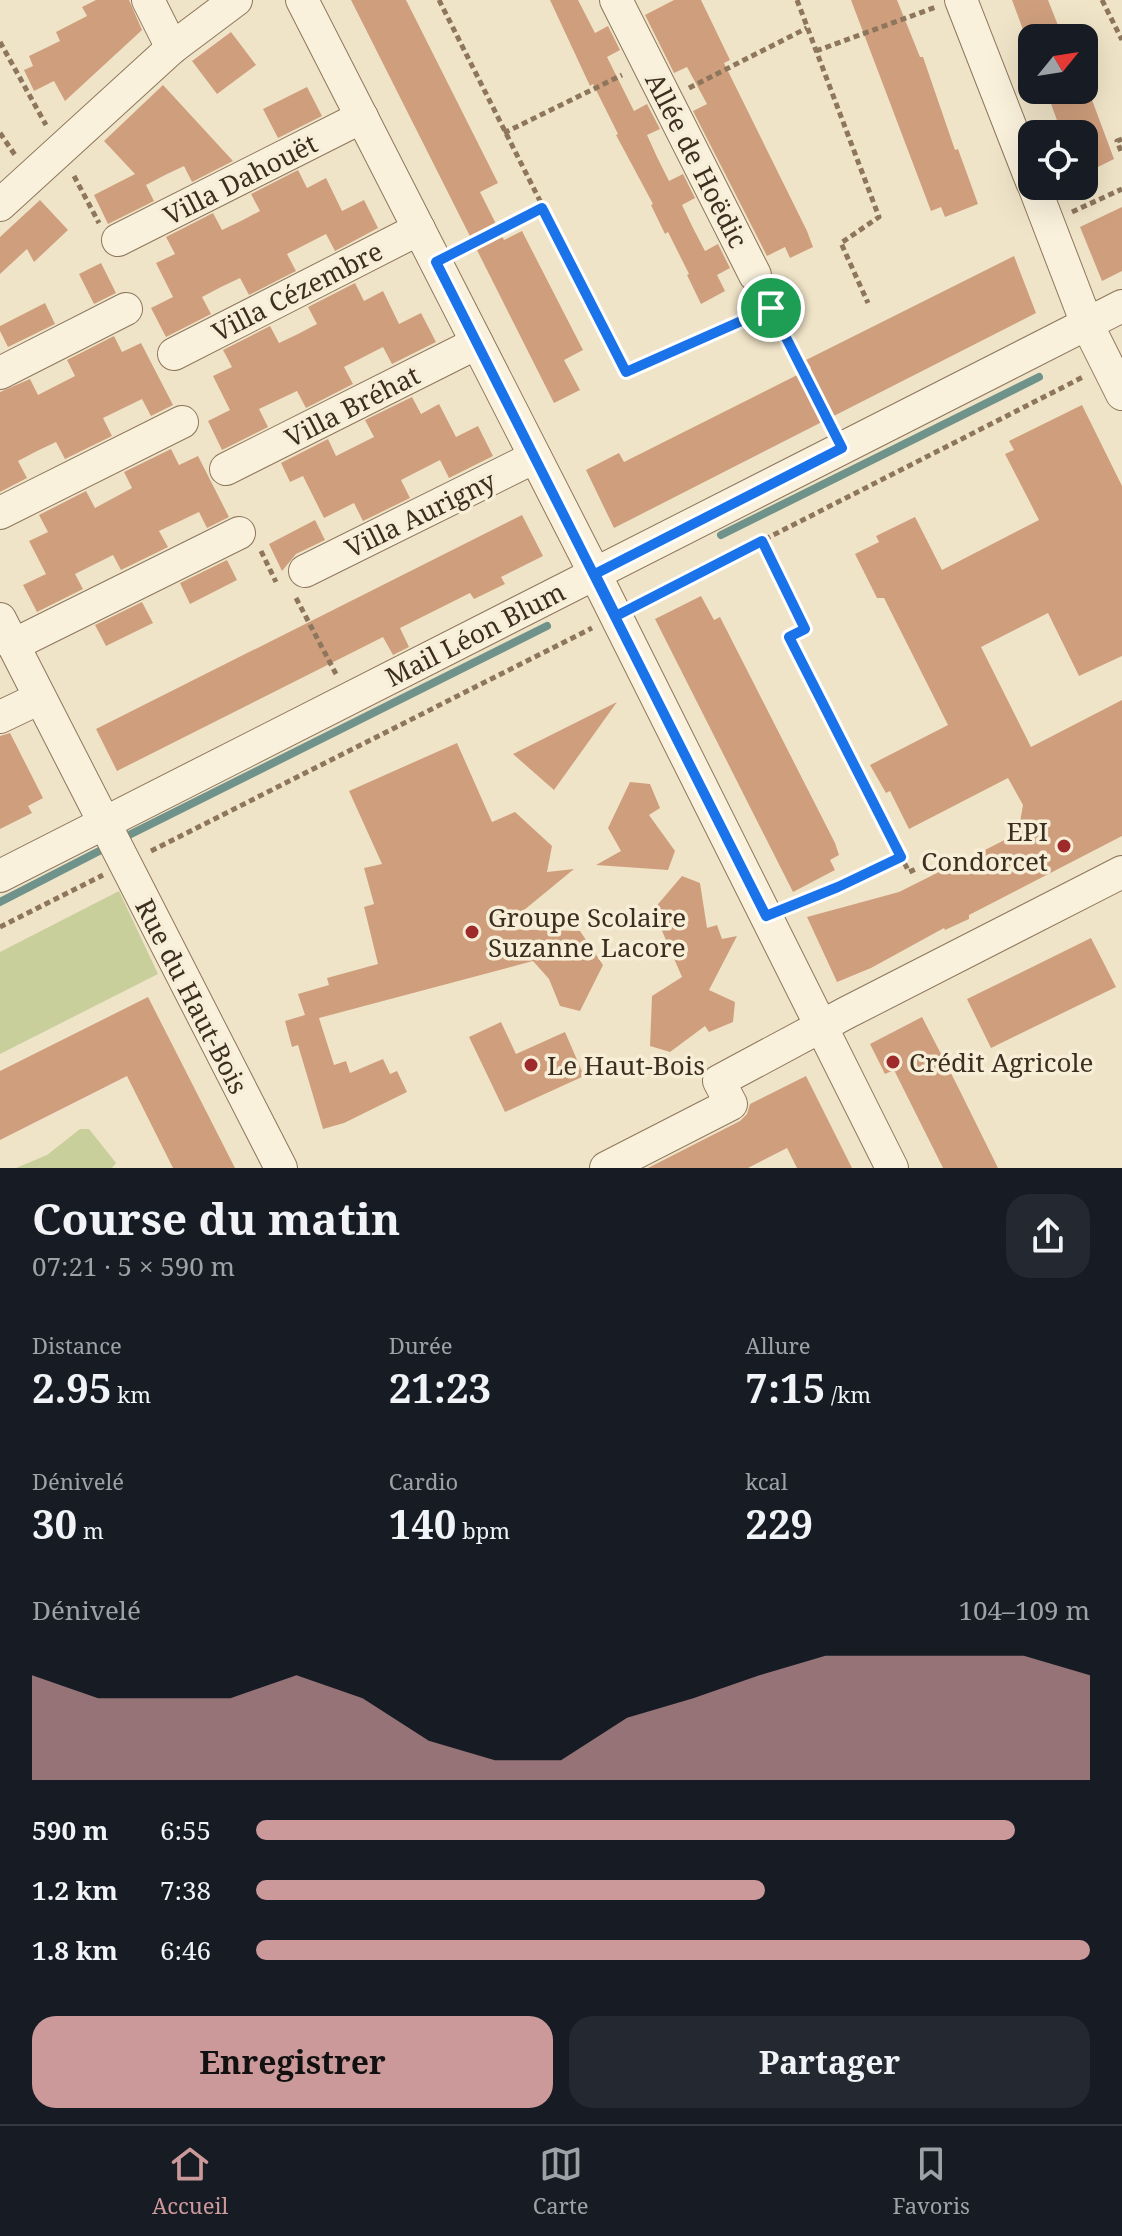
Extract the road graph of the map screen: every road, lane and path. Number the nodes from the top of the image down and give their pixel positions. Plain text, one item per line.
1 (148, 0) edge
2 (154, 0) edge
3 (236, 0) edge
4 (302, 0) edge
5 (439, 0) edge
6 (616, 0) edge
7 (797, 0) edge
8 (1102, 0) edge
9 (951, 2) edge
10 (807, 28) junction
11 (1122, 40) edge
12 (0, 42) edge
13 (174, 46) junction
14 (816, 51) junction
15 (648, 62) junction
16 (667, 99) junction
17 (362, 117) junction
18 (504, 133) junction
19 (1122, 139) edge
20 (60, 151) junction
21 (1018, 151) edge
22 (1122, 154) edge
23 (1122, 189) edge
24 (1039, 200) edge
25 (0, 205) edge
26 (542, 208) junction
27 (1048, 223) junction
28 (419, 229) junction
29 (118, 240) dead end
30 (436, 262) junction
31 (755, 275) joint
32 (868, 303) dead end
33 (1122, 306) edge
34 (771, 308) junction
35 (126, 309) dead end
36 (1087, 324) junction
37 (477, 343) junction
38 (174, 354) dead end
39 (1108, 365) junction
40 (0, 373) edge
41 (1122, 394) edge
42 (182, 422) dead end
43 (842, 448) junction
44 (535, 457) junction
45 (226, 469) dead end
46 (0, 513) edge
47 (239, 533) dead end
48 (762, 541) junction
49 (305, 571) dead end
50 (595, 574) junction
51 (616, 616) junction
52 (7, 632) edge
53 (40, 698) junction
54 (0, 717) edge
55 (103, 823) junction
56 (901, 857) junction
57 (124, 865) junction
58 (918, 868) dead end
59 (1122, 872) edge
60 (0, 876) edge
61 (766, 916) junction
62 (0, 927) edge
63 (821, 1026) junction
64 (281, 1168) edge
65 (606, 1168) edge
66 (892, 1168) edge

1 - 13 street
2 - 13 street
3 - 13 street
4 - 17 street
5 - 18 path
6 - 15 street, Allée de Hoëdic
7 - 10 path
8 - 11 path
9 - 14 path
9 - 21 street
10 - 14 path
10 - 16 path
12 - 20 path
13 - 20 street
14 - 32 path
15 - 16 street, Allée de Hoëdic
15 - 18 path
16 - 31 street, Allée de Hoëdic
17 - 28 street
17 - 29 street, Villa Dahouët
18 - 26 path
19 - 22 path
20 - 25 street
23 - 27 path
24 - 27 street
26 - 30 path
26 - 34 path
27 - 36 street
28 - 30 street
28 - 38 street, Villa Cézembre
30 - 37 street
31 - 34 path, Allée de Hoëdic
33 - 36 street, Mail Léon Blum
34 - 43 path, Allée de Hoëdic
35 - 40 street
36 - 39 street
36 - 43 street, Mail Léon Blum
37 - 44 street
37 - 45 street, Villa Bréhat
39 - 41 street
39 - 48 path
42 - 46 street
43 - 50 street, Mail Léon Blum
44 - 49 street, Villa Aurigny
44 - 50 street
47 - 52 street
48 - 51 path
48 - 56 path
50 - 51 street
50 - 55 street, Mail Léon Blum
51 - 57 path
51 - 61 street
52 - 53 street, Rue du Haut-Bois
53 - 54 street
53 - 55 street, Rue du Haut-Bois
55 - 57 street, Rue du Haut-Bois
55 - 60 street, Mail Léon Blum
56 - 58 path
56 - 61 path
57 - 62 path
57 - 64 street, Rue du Haut-Bois
59 - 63 street
61 - 63 street
63 - 65 street
63 - 66 street

